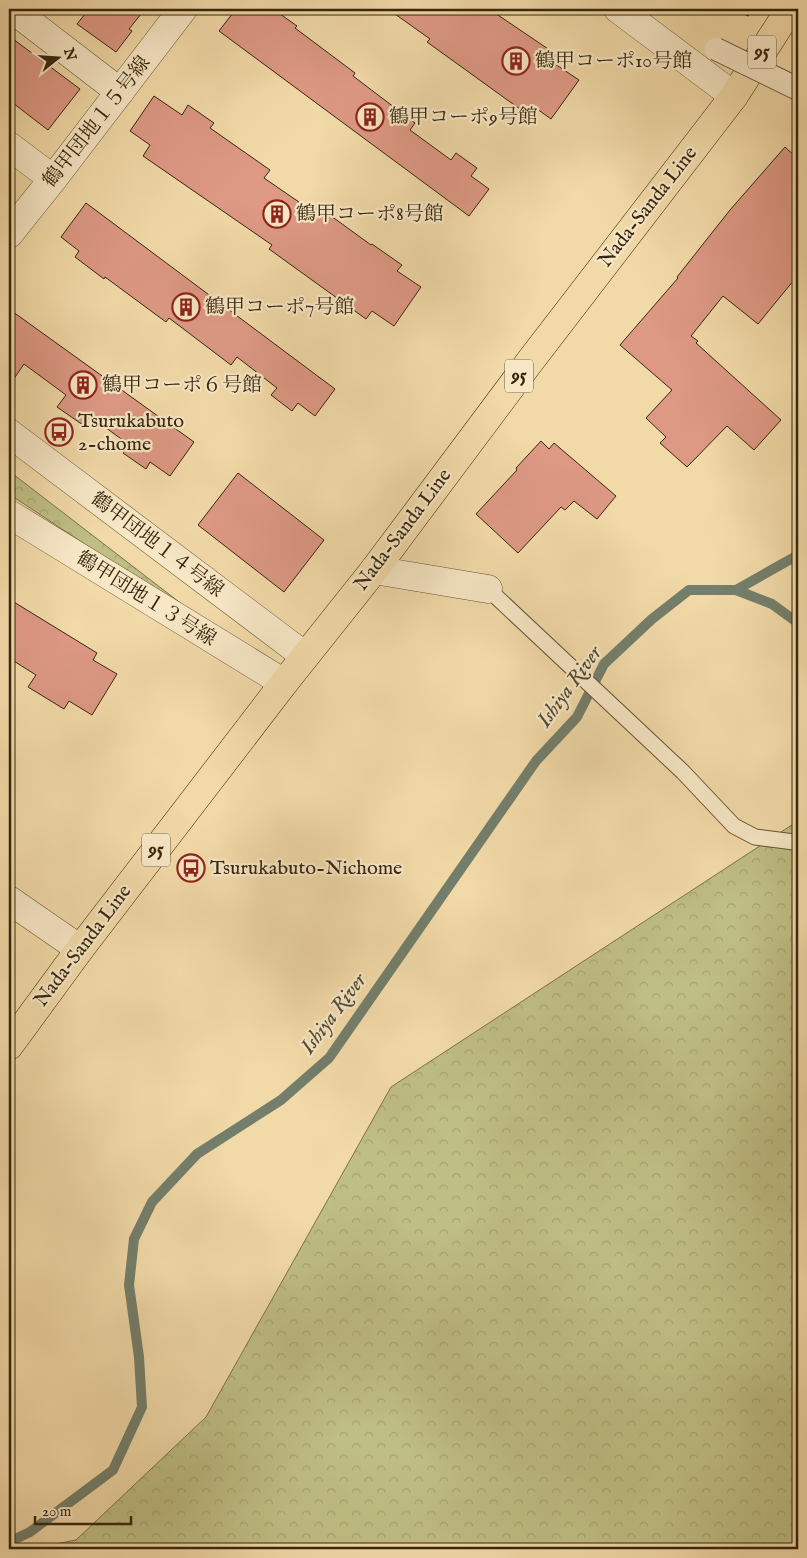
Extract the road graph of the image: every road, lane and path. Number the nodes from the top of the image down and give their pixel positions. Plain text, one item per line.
1 (12, 9) edge
2 (183, 9) edge
3 (618, 9) edge
4 (790, 9) edge
5 (716, 48) dead end
6 (798, 89) edge
7 (120, 92) junction
8 (734, 96) junction
9 (9, 146) edge
10 (53, 179) junction
11 (9, 234) edge
12 (9, 433) edge
13 (9, 514) edge
14 (374, 570) junction
15 (488, 589) joint
16 (306, 656) junction
17 (284, 684) junction
18 (798, 840) edge
19 (9, 900) edge
20 (80, 949) junction
21 (9, 1046) edge

1 - 7 street
2 - 7 street, 鶴甲団地１５号線
3 - 8 street
4 - 8 main road, Nada-Sanda Line / 95
5 - 6 street, bridge
7 - 10 street, 鶴甲団地１５号線
8 - 14 main road, Nada-Sanda Line / 95
9 - 10 street
10 - 11 street, 鶴甲団地１５号線
12 - 16 street, 鶴甲団地１４号線
13 - 17 street, 鶴甲団地１３号線
14 - 15 street
14 - 16 main road, Nada-Sanda Line / 95
15 - 18 lane
16 - 17 main road, Nada-Sanda Line / 95
17 - 20 main road, Nada-Sanda Line / 95
19 - 20 street
20 - 21 main road, Nada-Sanda Line / 95

